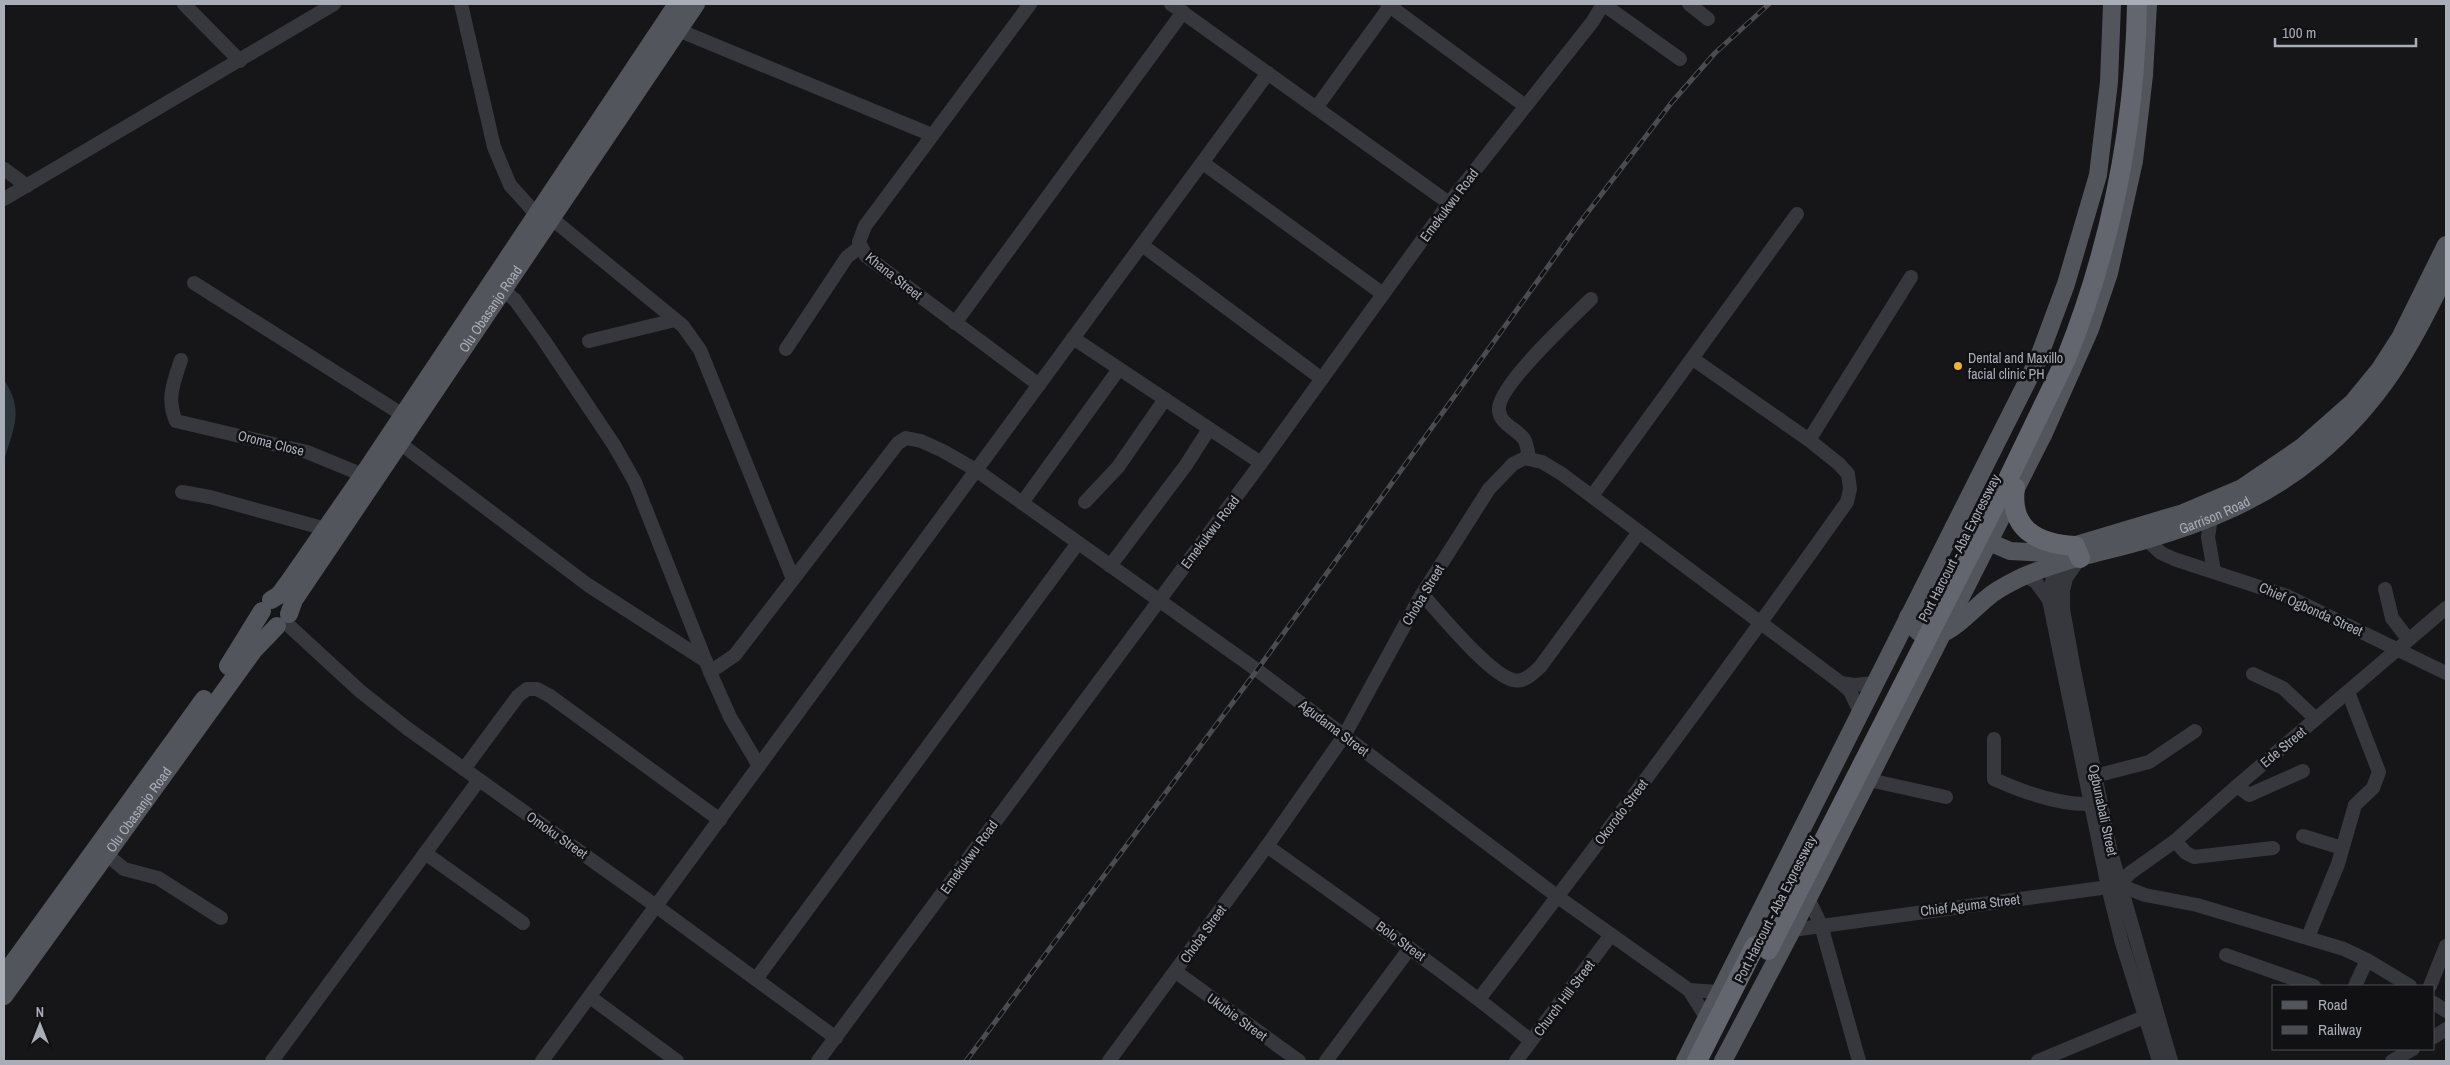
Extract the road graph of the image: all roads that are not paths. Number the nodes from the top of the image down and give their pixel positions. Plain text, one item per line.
1 (184, 4) edge
2 (334, 4) edge
3 (461, 4) edge
4 (677, 4) edge
5 (696, 4) edge
6 (1030, 4) edge
7 (1171, 4) edge
8 (1603, 4) edge
9 (1689, 4) edge
10 (2112, 4) edge
11 (2124, 4) edge
12 (2137, 4) edge
13 (2148, 4) edge
14 (1389, 5) edge
15 (1183, 12) junction
16 (1708, 19) dead end
17 (678, 30) junction
18 (1680, 59) dead end
19 (240, 61) junction
20 (1268, 73) junction
21 (1524, 105) junction
22 (1316, 108) junction
23 (932, 135) junction
24 (1202, 163) junction
25 (4, 169) edge
26 (27, 186) junction
27 (4, 199) edge
28 (1449, 203) junction
29 (1797, 214) dead end
30 (543, 216) junction
31 (1142, 245) junction
32 (2446, 245) edge
33 (860, 247) junction
34 (2446, 273) edge
35 (1910, 277) dead end
36 (194, 283) dead end
37 (503, 290) junction
38 (1383, 294) junction
39 (1591, 298) dead end
40 (675, 320) junction
41 (955, 323) junction
42 (1073, 338) junction
43 (589, 342) dead end
44 (786, 349) dead end
45 (2059, 358) junction
46 (1693, 359) junction
47 (181, 360) dead end
48 (1120, 369) junction
49 (1322, 379) junction
50 (1038, 385) junction
51 (1165, 399) junction
52 (403, 414) junction
53 (1209, 428) junction
54 (1810, 440) junction
55 (401, 444) junction
56 (1529, 458) junction
57 (1261, 463) junction
58 (976, 470) junction
59 (363, 475) junction
60 (2015, 488) junction
61 (182, 492) dead end
62 (1592, 496) junction
63 (1085, 502) dead end
64 (1022, 503) junction
65 (2211, 518) junction
66 (1954, 527) junction
67 (326, 529) junction
68 (1639, 532) junction
69 (2147, 540) junction
70 (1078, 543) junction
71 (1988, 543) junction
72 (2078, 552) junction
73 (2057, 565) junction
74 (1110, 566) junction
75 (2214, 571) junction
76 (2026, 576) junction
77 (793, 579) junction
78 (2385, 589) dead end
79 (1422, 594) junction
80 (1158, 600) junction
81 (2049, 600) junction
82 (267, 606) junction
83 (2446, 608) edge
84 (1908, 617) junction
85 (284, 621) junction
86 (1760, 624) junction
87 (1942, 633) junction
88 (2403, 643) junction
89 (708, 667) junction
90 (2446, 673) edge
91 (2253, 674) dead end
92 (1841, 683) junction
93 (1875, 683) junction
94 (2348, 692) junction
95 (1860, 712) junction
96 (2316, 719) junction
97 (2195, 731) dead end
98 (1344, 736) junction
99 (1994, 740) dead end
100 (759, 766) junction
101 (464, 769) junction
102 (2302, 771) dead end
103 (2096, 776) junction
104 (479, 780) junction
105 (1868, 780) junction
106 (2237, 786) junction
107 (1946, 797) dead end
108 (2090, 804) junction
109 (720, 820) junction
110 (2303, 836) dead end
111 (2175, 841) junction
112 (1267, 846) junction
113 (2273, 848) dead end
114 (2342, 848) junction
115 (425, 853) junction
116 (106, 854) junction
117 (2114, 886) junction
118 (1558, 897) junction
119 (1808, 898) junction
120 (656, 906) junction
121 (221, 918) dead end
122 (522, 924) dead end
123 (1821, 925) junction
124 (1792, 930) junction
125 (1611, 936) junction
126 (2308, 938) junction
127 (2446, 946) edge
128 (1410, 948) junction
129 (1761, 948) junction
130 (2226, 955) dead end
131 (2367, 960) junction
132 (1176, 972) junction
133 (4, 975) edge
134 (756, 979) junction
135 (2311, 985) edge
136 (2355, 985) edge
137 (2408, 985) edge
138 (2430, 985) edge
139 (1689, 990) junction
140 (1719, 992) junction
141 (4, 996) edge
142 (590, 997) junction
143 (1479, 999) junction
144 (2435, 1004) edge
145 (2446, 1011) edge
146 (1706, 1017) junction
147 (2144, 1017) junction
148 (2446, 1029) edge
149 (2435, 1036) edge
150 (836, 1038) junction
151 (1531, 1041) junction
152 (2411, 1050) edge
153 (272, 1061) edge
154 (542, 1061) edge
155 (677, 1061) edge
156 (818, 1061) edge
157 (1109, 1061) edge
158 (1299, 1061) edge
159 (1326, 1061) edge
160 (1516, 1061) edge
161 (1685, 1061) edge
162 (1697, 1061) edge
163 (1711, 1061) edge
164 (1723, 1061) edge
165 (1859, 1061) edge
166 (2038, 1061) edge
167 (2159, 1061) edge
168 (2171, 1061) edge
169 (2392, 1061) edge

1 - 19 street
2 - 19 street
3 - 30 street
4 - 30 main road, Olu Obasanjo Road
5 - 17 main road, Olu Obasanjo Road
6 - 23 street, Khana Street
7 - 15 street
8 - 18 street
8 - 21 street, Emekukwu Road
9 - 16 street
10 - 66 main road
11 - 45 highway, Port Harcourt - Aba Expressway
12 - 45 highway, Port Harcourt - Aba Expressway
13 - 60 main road
14 - 21 street
14 - 22 street
15 - 20 street
15 - 41 street
17 - 23 street
17 - 30 main road, Olu Obasanjo Road
19 - 26 street
20 - 22 street
20 - 24 street
21 - 28 street, Emekukwu Road
22 - 28 street
23 - 33 street, Khana Street
24 - 31 street
24 - 38 street
25 - 26 street
26 - 27 street
28 - 38 street, Emekukwu Road
29 - 46 street
30 - 37 main road, Olu Obasanjo Road
30 - 40 street
30 - 52 main road, Olu Obasanjo Road
31 - 42 street
31 - 49 street
32 - 72 main road, Garrison Road
33 - 41 street, Khana Street
33 - 44 street
34 - 65 main road, Garrison Road
35 - 54 street
36 - 52 street
37 - 55 main road, Olu Obasanjo Road
37 - 89 street
38 - 49 street, Emekukwu Road
39 - 56 street
40 - 43 street
40 - 77 street
41 - 50 street, Khana Street
42 - 48 street
42 - 50 street
45 - 129 highway, Port Harcourt - Aba Expressway
46 - 54 street
46 - 62 street
47 - 59 street, Oroma Close
48 - 51 street
48 - 64 street
49 - 57 street, Emekukwu Road
50 - 58 street
51 - 53 street
51 - 63 street
52 - 59 main road, Olu Obasanjo Road
53 - 57 street
53 - 74 street
54 - 86 street, Okorodo Street
55 - 85 main road, Olu Obasanjo Road
55 - 89 street
56 - 62 street
56 - 79 street, Choba Street
57 - 80 street, Emekukwu Road
58 - 64 street, Agudama Street
58 - 77 street, Agudama Street
58 - 100 street
59 - 67 main road, Olu Obasanjo Road
60 - 71 main road
60 - 72 highway
61 - 67 street
62 - 68 street
64 - 70 street, Agudama Street
65 - 69 main road, Garrison Road
65 - 75 street
66 - 71 main road, Garrison Road
66 - 84 main road
67 - 82 main road, Olu Obasanjo Road
68 - 79 street
68 - 86 street
69 - 72 main road, Garrison Road
69 - 75 street, Chief Ogbonda Street
70 - 74 street, Agudama Street
70 - 134 street
71 - 72 main road, Garrison Road
71 - 87 main road
72 - 73 main road, Garrison Road
72 - 103 street, Ogbunabali Street
73 - 76 main road, Garrison Road
73 - 81 street, Ogbunabali Street
74 - 80 street, Agudama Street
75 - 88 street, Chief Ogbonda Street
76 - 81 street, Ogbunabali Street
76 - 87 main road, Garrison Road
77 - 89 street
78 - 88 street
79 - 98 street, Choba Street
80 - 98 street, Agudama Street
80 - 150 street, Emekukwu Road
81 - 108 street, Ogbunabali Street
82 - 85 main road
82 - 133 main road, Olu Obasanjo Road
83 - 88 street, Ede Street
84 - 87 main road
84 - 93 main road
85 - 101 street, Omoku Street
85 - 116 main road, Olu Obasanjo Road
86 - 92 street
86 - 118 street, Okorodo Street
87 - 105 main road
88 - 90 street, Chief Ogbonda Street
88 - 94 street, Ede Street
89 - 100 street
91 - 96 street
92 - 93 street
92 - 95 street
93 - 95 main road
94 - 96 street, Ede Street
94 - 114 street
95 - 140 main road
96 - 106 street, Ede Street
97 - 103 street
98 - 112 street, Choba Street
98 - 118 street, Agudama Street
99 - 108 street
100 - 109 street
101 - 104 street, Omoku Street
101 - 109 street
102 - 106 street
103 - 117 street, Ogbunabali Street
104 - 115 street
104 - 120 street, Omoku Street
105 - 107 street
105 - 119 main road
106 - 111 street, Ede Street
108 - 117 street, Ogbunabali Street
109 - 120 street
110 - 114 street
111 - 113 street
111 - 117 street, Ede Street
112 - 128 street, Bolo Street
112 - 132 street, Choba Street
114 - 126 street
115 - 122 street
115 - 153 street
116 - 121 street
116 - 141 main road, Olu Obasanjo Road
117 - 123 street, Chief Aguma Street
117 - 126 street
117 - 147 street, Ogbunabali Street
117 - 168 street, Ogbunabali Street
118 - 125 street, Agudama Street
118 - 143 street, Okorodo Street
119 - 123 street
119 - 124 main road
120 - 134 street, Omoku Street
120 - 142 street
123 - 124 street, Chief Aguma Street
123 - 165 street
124 - 164 main road
125 - 139 street, Agudama Street
125 - 151 street, Church Hill Street
126 - 131 street
127 - 138 street
128 - 143 street, Bolo Street
128 - 159 street
129 - 162 highway, Port Harcourt - Aba Expressway
129 - 163 highway, Port Harcourt - Aba Expressway
130 - 135 street
131 - 136 street
131 - 137 street
132 - 157 street, Choba Street
132 - 158 street, Ukubie Street
134 - 150 street, Omoku Street
139 - 140 street
139 - 146 street
140 - 146 main road
142 - 154 street
142 - 155 street
143 - 151 street, Bolo Street
144 - 145 street
146 - 161 main road
147 - 166 street
147 - 167 street, Ogbunabali Street
148 - 149 street
150 - 156 street, Emekukwu Road
151 - 160 street, Church Hill Street
152 - 169 street

